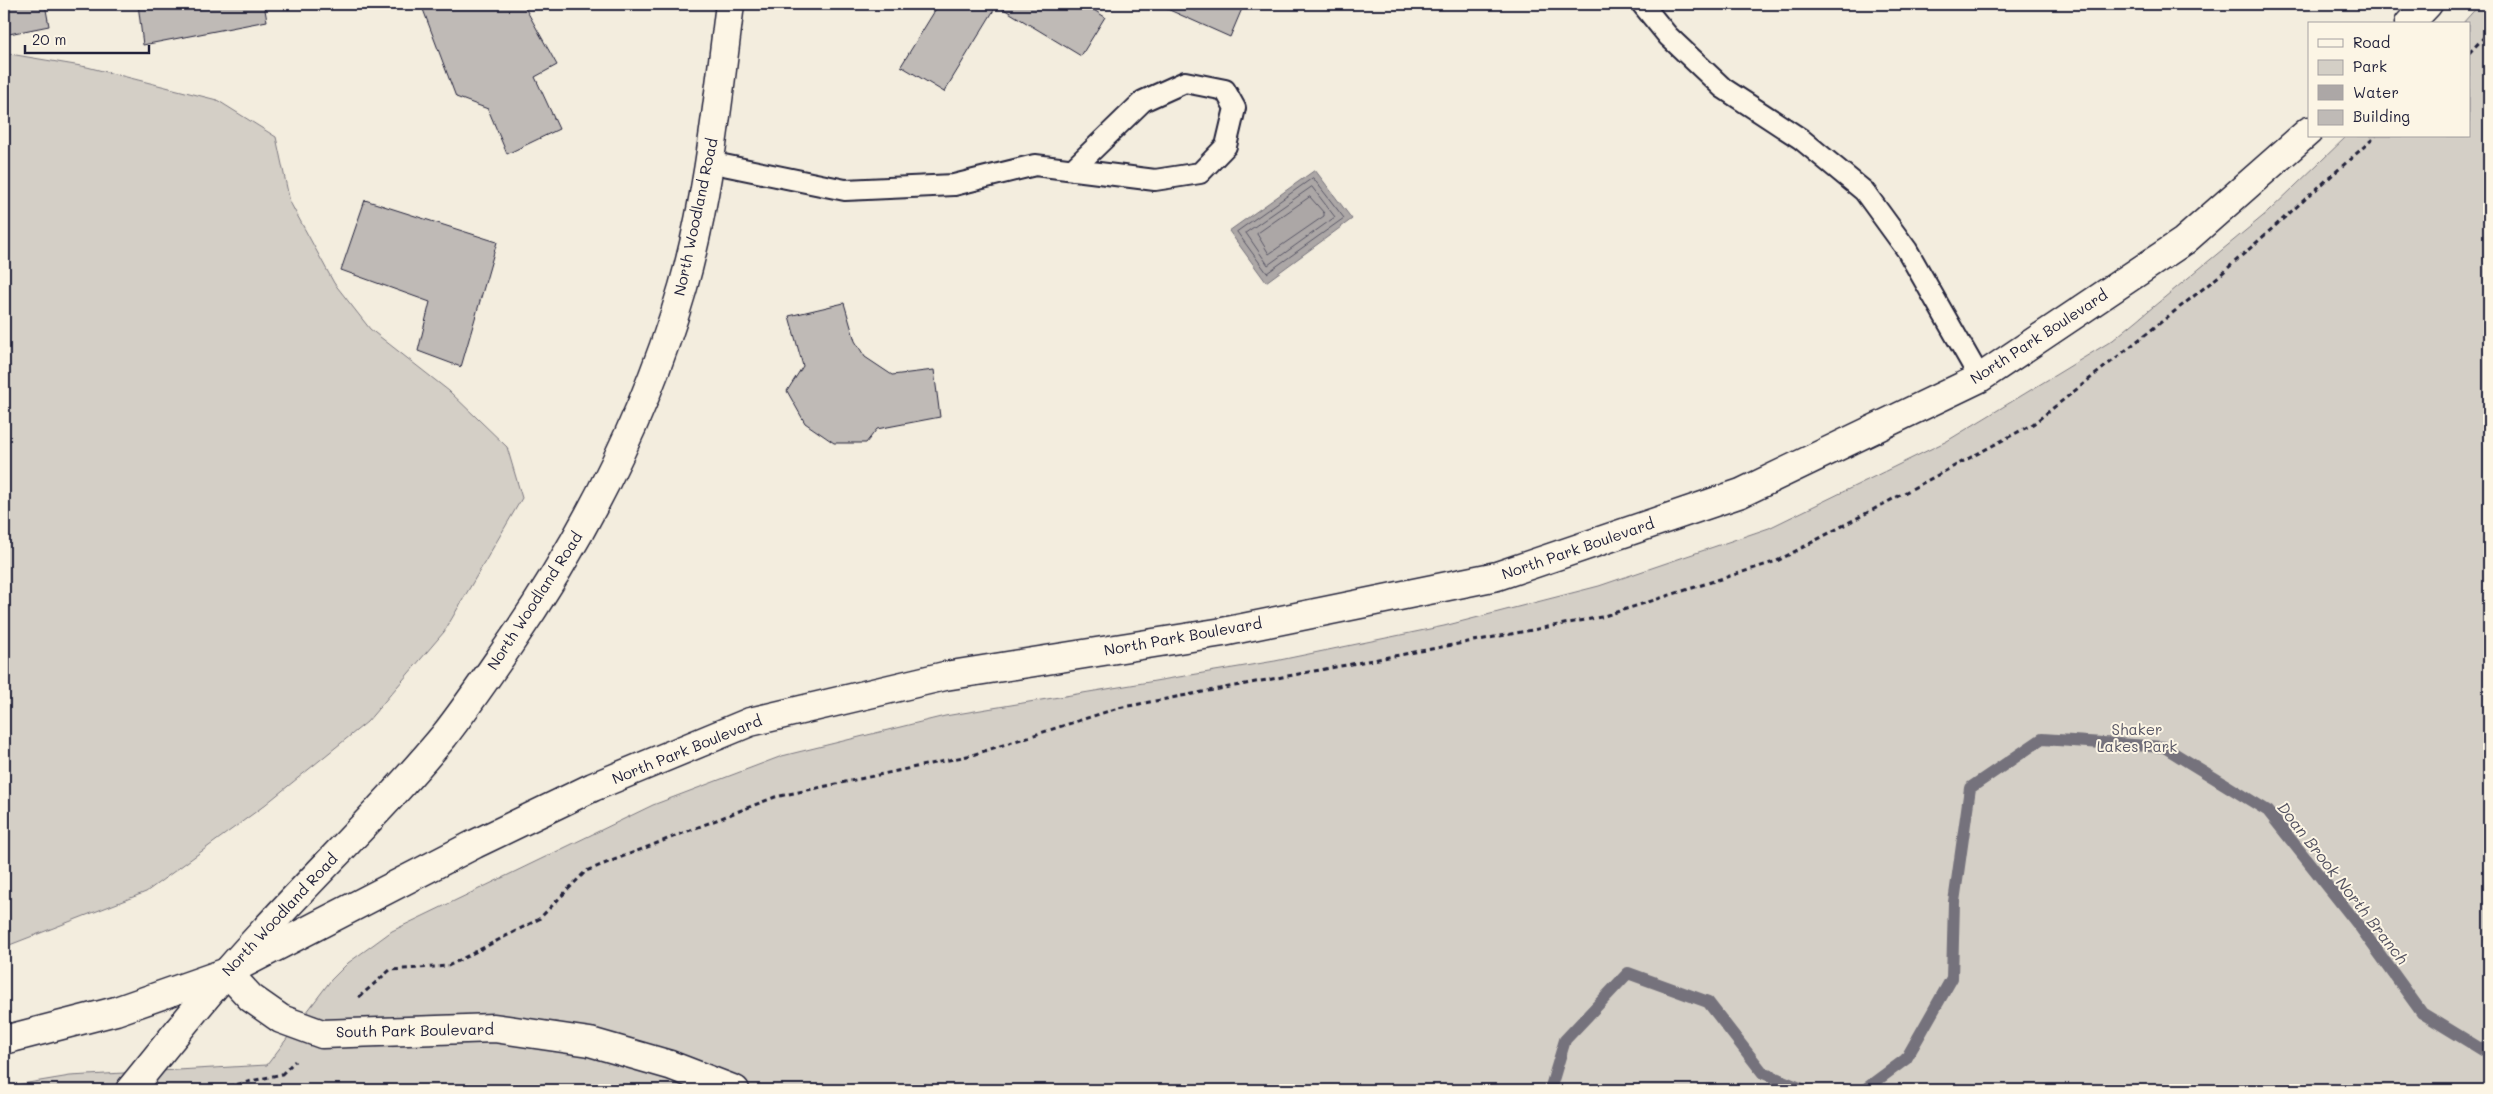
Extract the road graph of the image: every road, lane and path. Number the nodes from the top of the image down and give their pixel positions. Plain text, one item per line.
1 (730, 4) edge
2 (1642, 4) edge
3 (2428, 4) edge
4 (2411, 22) edge
5 (2489, 32) edge
6 (2470, 52) edge
7 (2308, 133) edge
8 (709, 162) junction
9 (1072, 170) junction
10 (1980, 378) junction
11 (228, 972) junction
12 (4, 1040) edge
13 (282, 1074) dead end
14 (130, 1090) edge
15 (220, 1090) edge
16 (735, 1090) edge

1 - 8 street, North Woodland Road
2 - 10 lane
3 - 4 street
5 - 6 path
7 - 10 street, North Park Boulevard
8 - 9 lane
8 - 11 street, North Woodland Road
9 - 9 lane
10 - 11 street, North Park Boulevard
11 - 12 street, North Park Boulevard
11 - 14 street, North Woodland Road
11 - 16 street, South Park Boulevard
13 - 15 path

